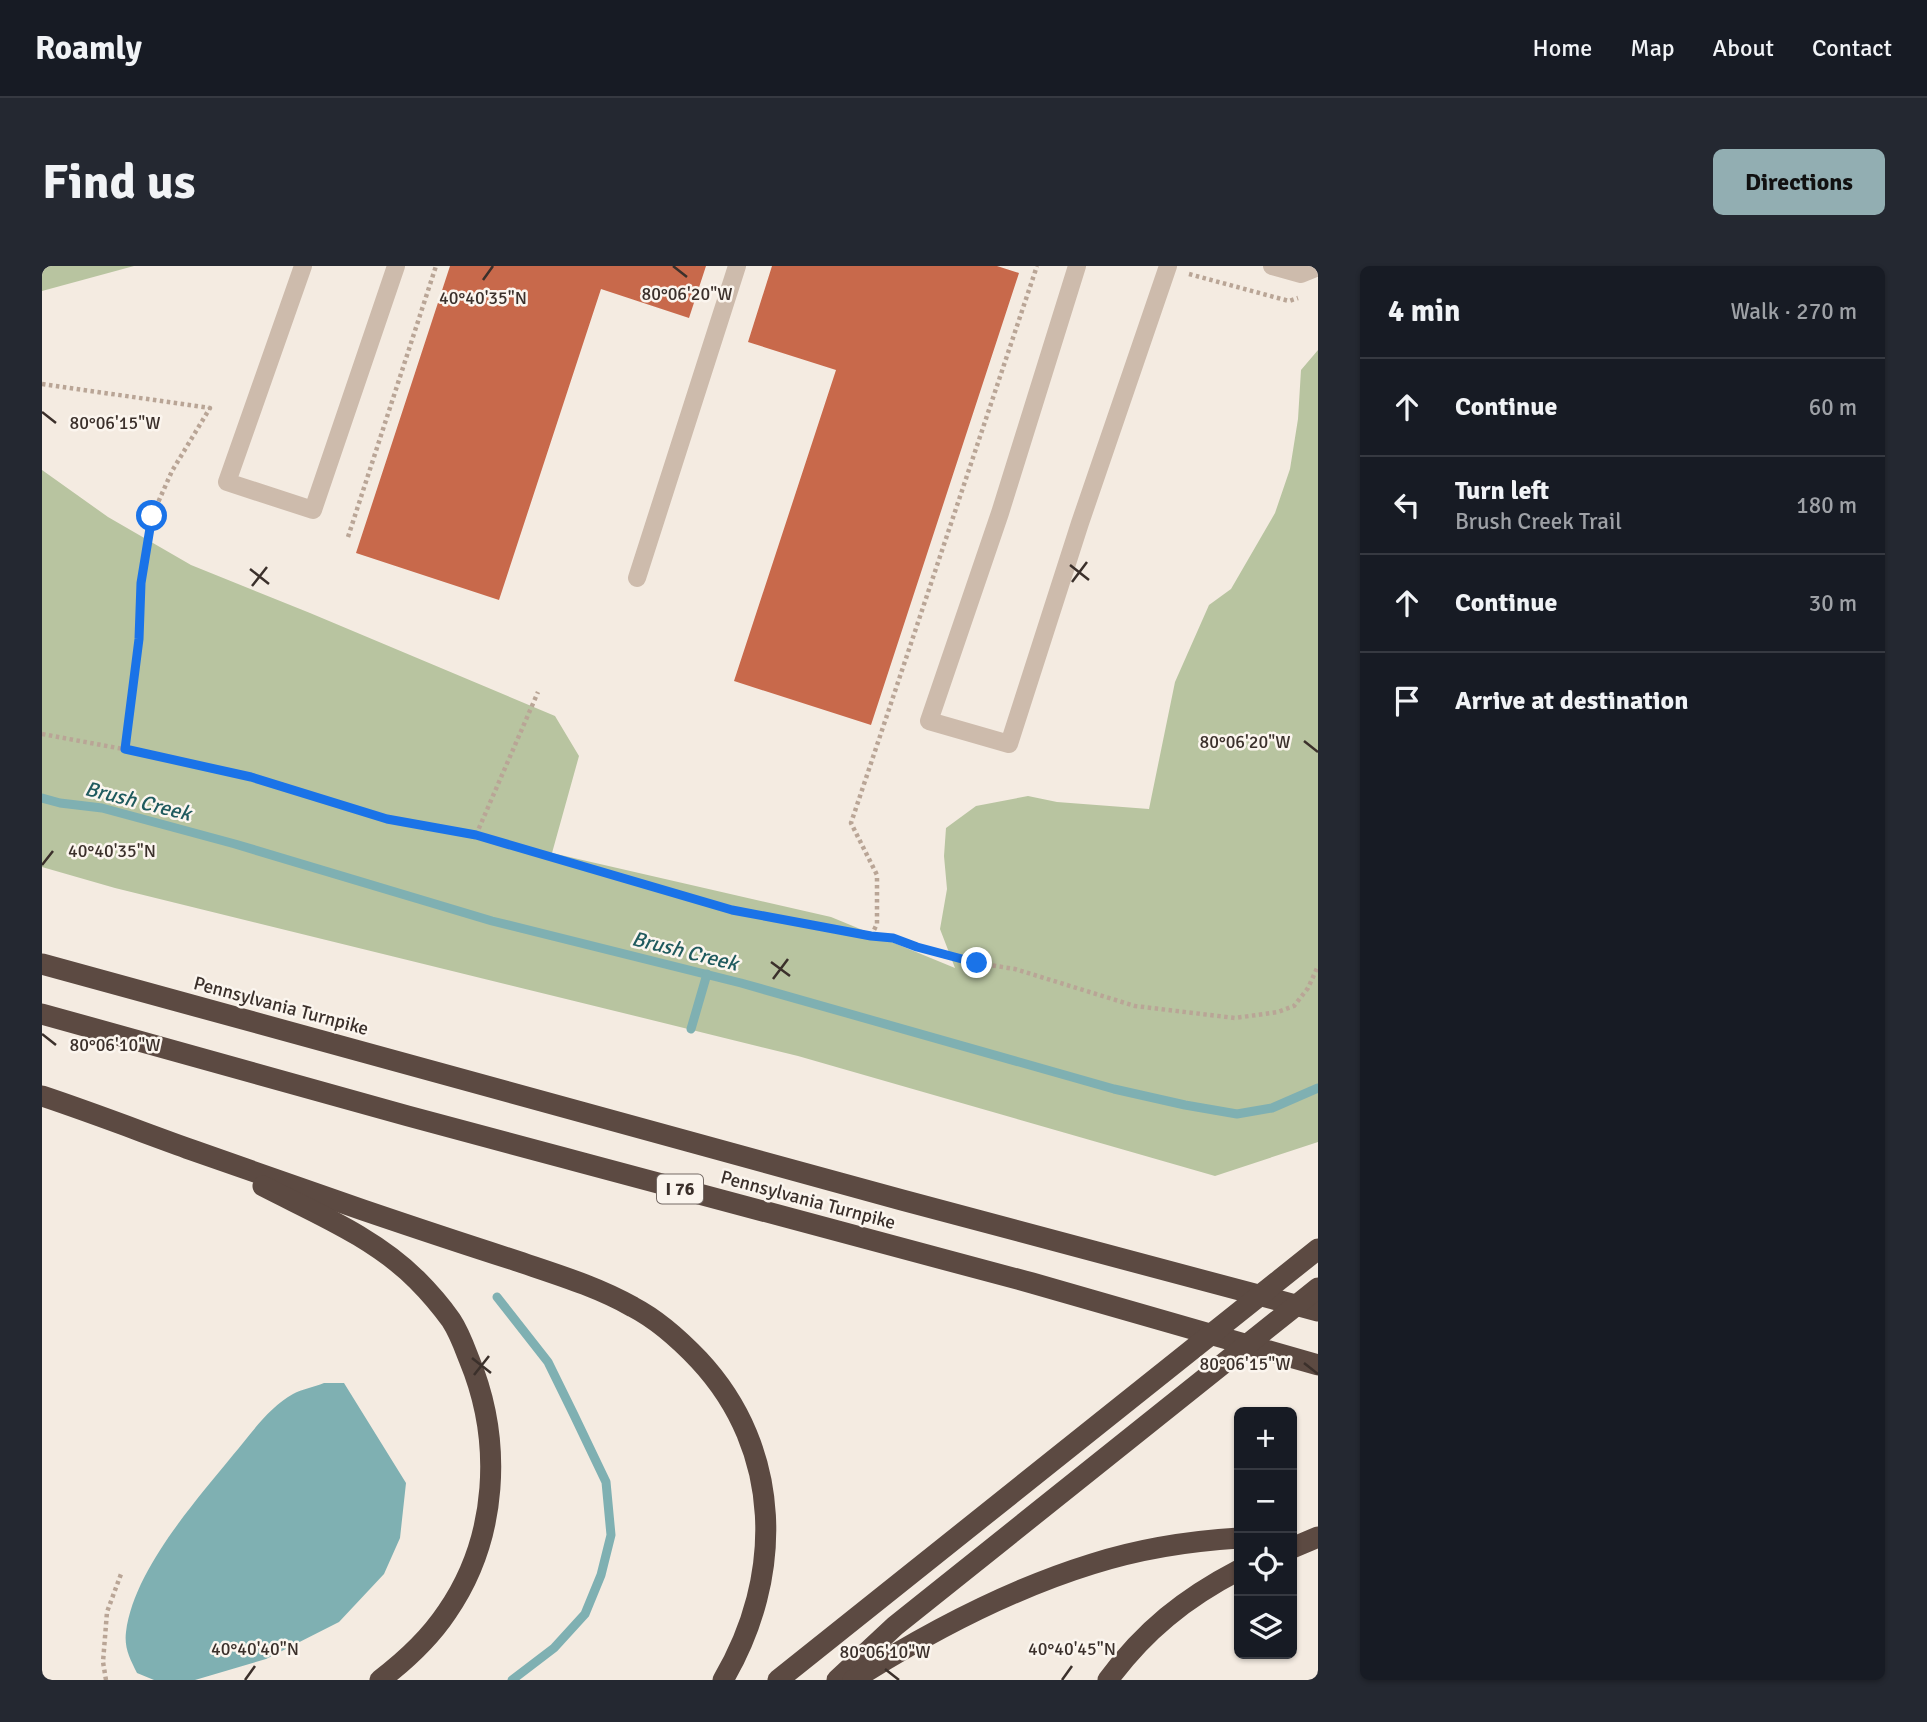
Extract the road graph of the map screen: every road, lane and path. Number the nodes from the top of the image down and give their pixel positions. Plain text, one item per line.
1 (303, 266) edge
2 (396, 266) edge
3 (436, 266) edge
4 (737, 266) edge
5 (1038, 266) edge
6 (1077, 266) edge
7 (1272, 266) edge
8 (1168, 267) edge
9 (1318, 267) edge
10 (1308, 295) dead end
11 (42, 384) edge
12 (348, 537) dead end
13 (637, 578) dead end
14 (538, 692) dead end
15 (42, 734) edge
16 (125, 749) junction
17 (476, 835) junction
18 (871, 936) junction
19 (42, 964) edge
20 (1318, 966) edge
21 (42, 1014) edge
22 (42, 1096) edge
23 (192, 1150) junction
24 (1318, 1249) edge
25 (1318, 1288) edge
26 (1277, 1299) junction
27 (1318, 1306) edge
28 (1318, 1311) edge
29 (1318, 1364) edge
30 (1297, 1536) edge
31 (1318, 1537) edge
32 (1234, 1538) edge
33 (1297, 1546) edge
34 (1234, 1573) edge
35 (121, 1574) dead end
36 (106, 1680) edge
37 (380, 1680) edge
38 (723, 1680) edge
39 (778, 1680) edge
40 (837, 1680) edge
41 (853, 1680) edge
42 (1108, 1680) edge

1 - 2 lane
3 - 12 path
4 - 13 lane
5 - 18 path
6 - 8 lane
7 - 9 lane
8 - 10 path
11 - 16 path
14 - 17 path
15 - 16 path
16 - 17 path
17 - 18 path
18 - 20 path
19 - 26 highway, Pennsylvania Turnpike / I 76
21 - 29 highway, Pennsylvania Turnpike / I 76
22 - 23 highway
23 - 37 highway
23 - 38 highway
24 - 39 highway
25 - 40 highway
26 - 27 highway
26 - 28 highway, Pennsylvania Turnpike / I 76
30 - 31 highway
31 - 33 highway
32 - 41 highway
34 - 42 highway
35 - 36 path

